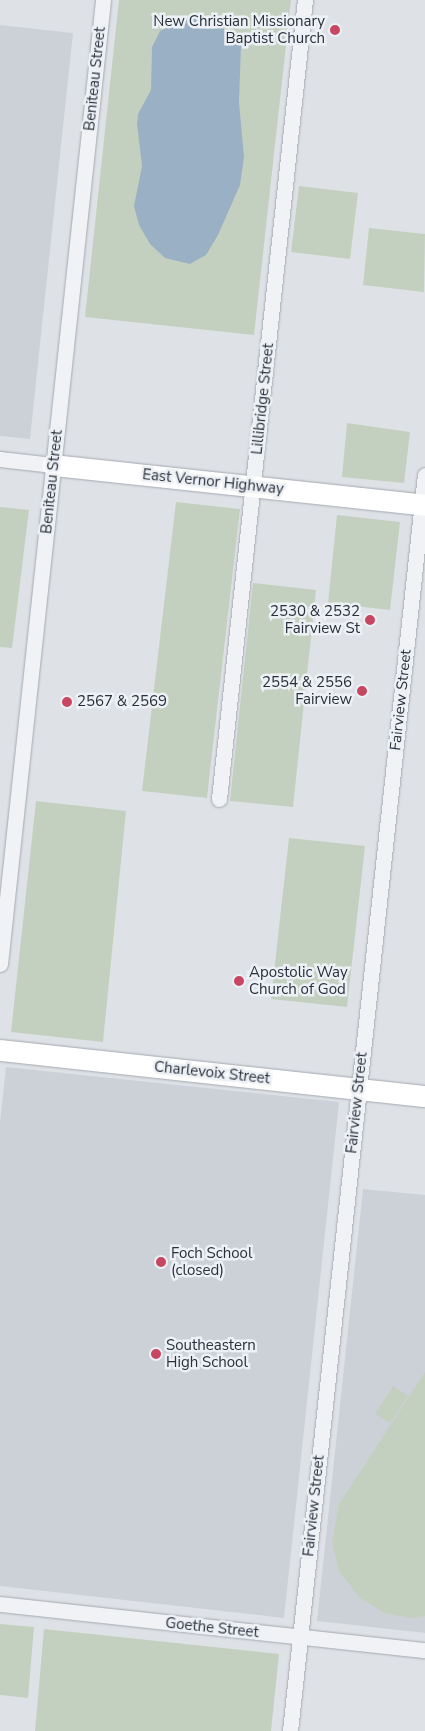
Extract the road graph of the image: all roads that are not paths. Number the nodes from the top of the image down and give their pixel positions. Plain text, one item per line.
1 (103, 0) edge
2 (305, 0) edge
3 (0, 459) edge
4 (53, 465) junction
5 (425, 475) edge
6 (254, 486) junction
7 (423, 505) edge
8 (219, 799) dead end
9 (0, 964) edge
10 (0, 1050) edge
11 (359, 1089) junction
12 (425, 1096) edge
13 (0, 1604) edge
14 (300, 1637) junction
15 (425, 1650) edge
16 (290, 1731) edge

1 - 4 street, Beniteau Street
2 - 6 street, Lillibridge Street
3 - 4 street, East Vernor Highway
4 - 6 street, East Vernor Highway
4 - 9 street, Beniteau Street
5 - 7 street, Fairview Street
6 - 7 street, East Vernor Highway
6 - 8 street, Lillibridge Street
7 - 11 street, Fairview Street
10 - 11 street, Charlevoix Street
11 - 12 street, Charlevoix Street
11 - 14 street, Fairview Street
13 - 14 street, Goethe Street
14 - 15 street, Goethe Street
14 - 16 street, Fairview Street

